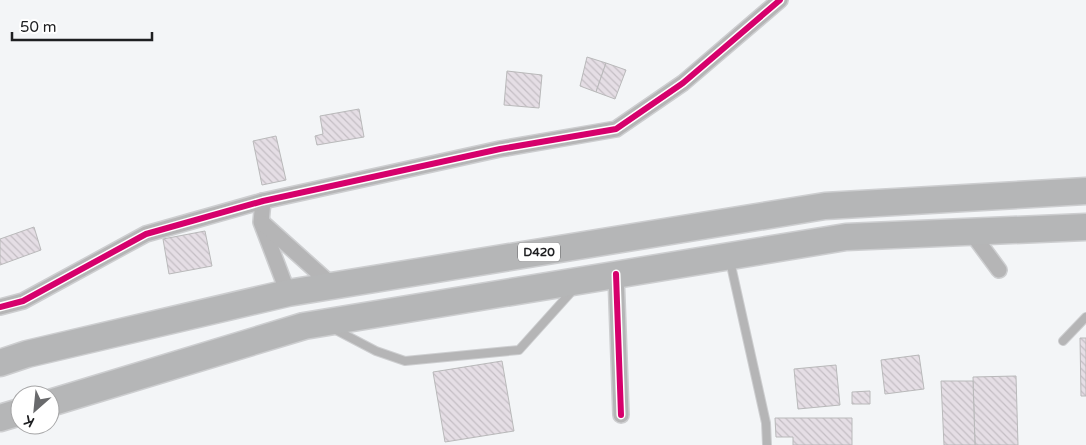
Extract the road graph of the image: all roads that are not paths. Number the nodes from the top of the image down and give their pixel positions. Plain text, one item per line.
1 (778, 2) edge
2 (1086, 191) edge
3 (263, 201) junction
4 (261, 222) junction
5 (1086, 228) edge
6 (971, 232) junction
7 (728, 255) junction
8 (999, 270) dead end
9 (616, 274) junction
10 (582, 280) junction
11 (333, 286) junction
12 (288, 293) junction
13 (0, 307) edge
14 (1086, 317) edge
15 (323, 323) junction
16 (1063, 341) dead end
17 (0, 363) edge
18 (60, 400) edge
19 (621, 415) dead end
20 (767, 445) edge

1 - 3 street
2 - 11 highway, D420
3 - 4 street
3 - 13 street
4 - 11 street
4 - 12 street
5 - 6 highway
6 - 7 highway
6 - 8 street
7 - 9 highway
7 - 20 lane
9 - 10 highway
9 - 19 street
10 - 15 highway
10 - 15 lane
11 - 12 highway, D420
12 - 17 highway, D420
14 - 16 lane
15 - 18 highway

